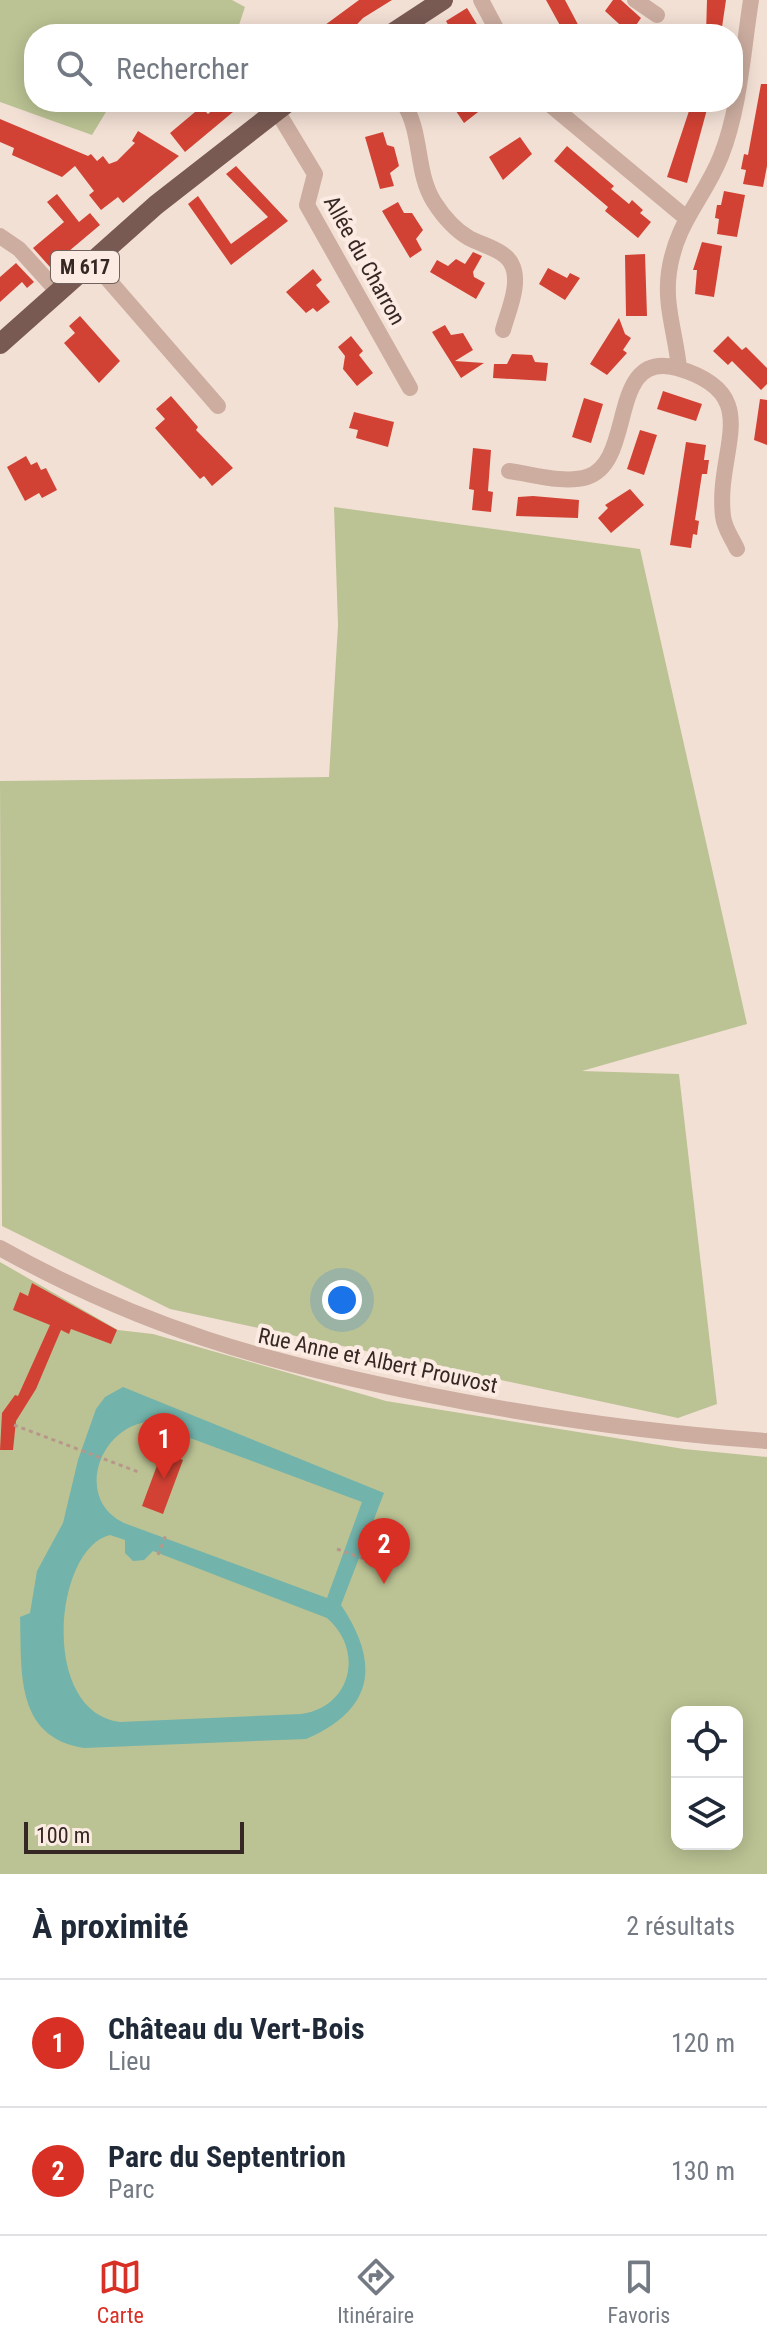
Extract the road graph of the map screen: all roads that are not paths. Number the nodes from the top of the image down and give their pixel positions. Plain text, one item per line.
1 (443, 0) edge
2 (481, 0) edge
3 (635, 0) edge
4 (751, 0) edge
5 (657, 15) dead end
6 (406, 24) edge
7 (494, 24) edge
8 (743, 46) edge
9 (275, 112) edge
10 (286, 112) edge
11 (408, 112) edge
12 (559, 112) edge
13 (731, 112) edge
14 (685, 217) junction
15 (0, 236) edge
16 (92, 261) junction
17 (58, 292) junction
18 (503, 330) dead end
19 (0, 344) edge
20 (679, 368) junction
21 (410, 388) dead end
22 (218, 406) dead end
23 (509, 471) dead end
24 (737, 549) dead end
25 (0, 1248) edge
26 (767, 1441) edge

1 - 6 main road
2 - 7 street
3 - 5 street
4 - 8 street
9 - 16 main road, M 617
10 - 21 street, Allée du Charron
11 - 18 street
12 - 14 street
13 - 14 street
14 - 20 street
15 - 17 street
16 - 17 main road, M 617
16 - 22 street
17 - 19 main road, M 617
20 - 23 street
20 - 24 street
25 - 26 street, Rue Anne et Albert Prouvost

